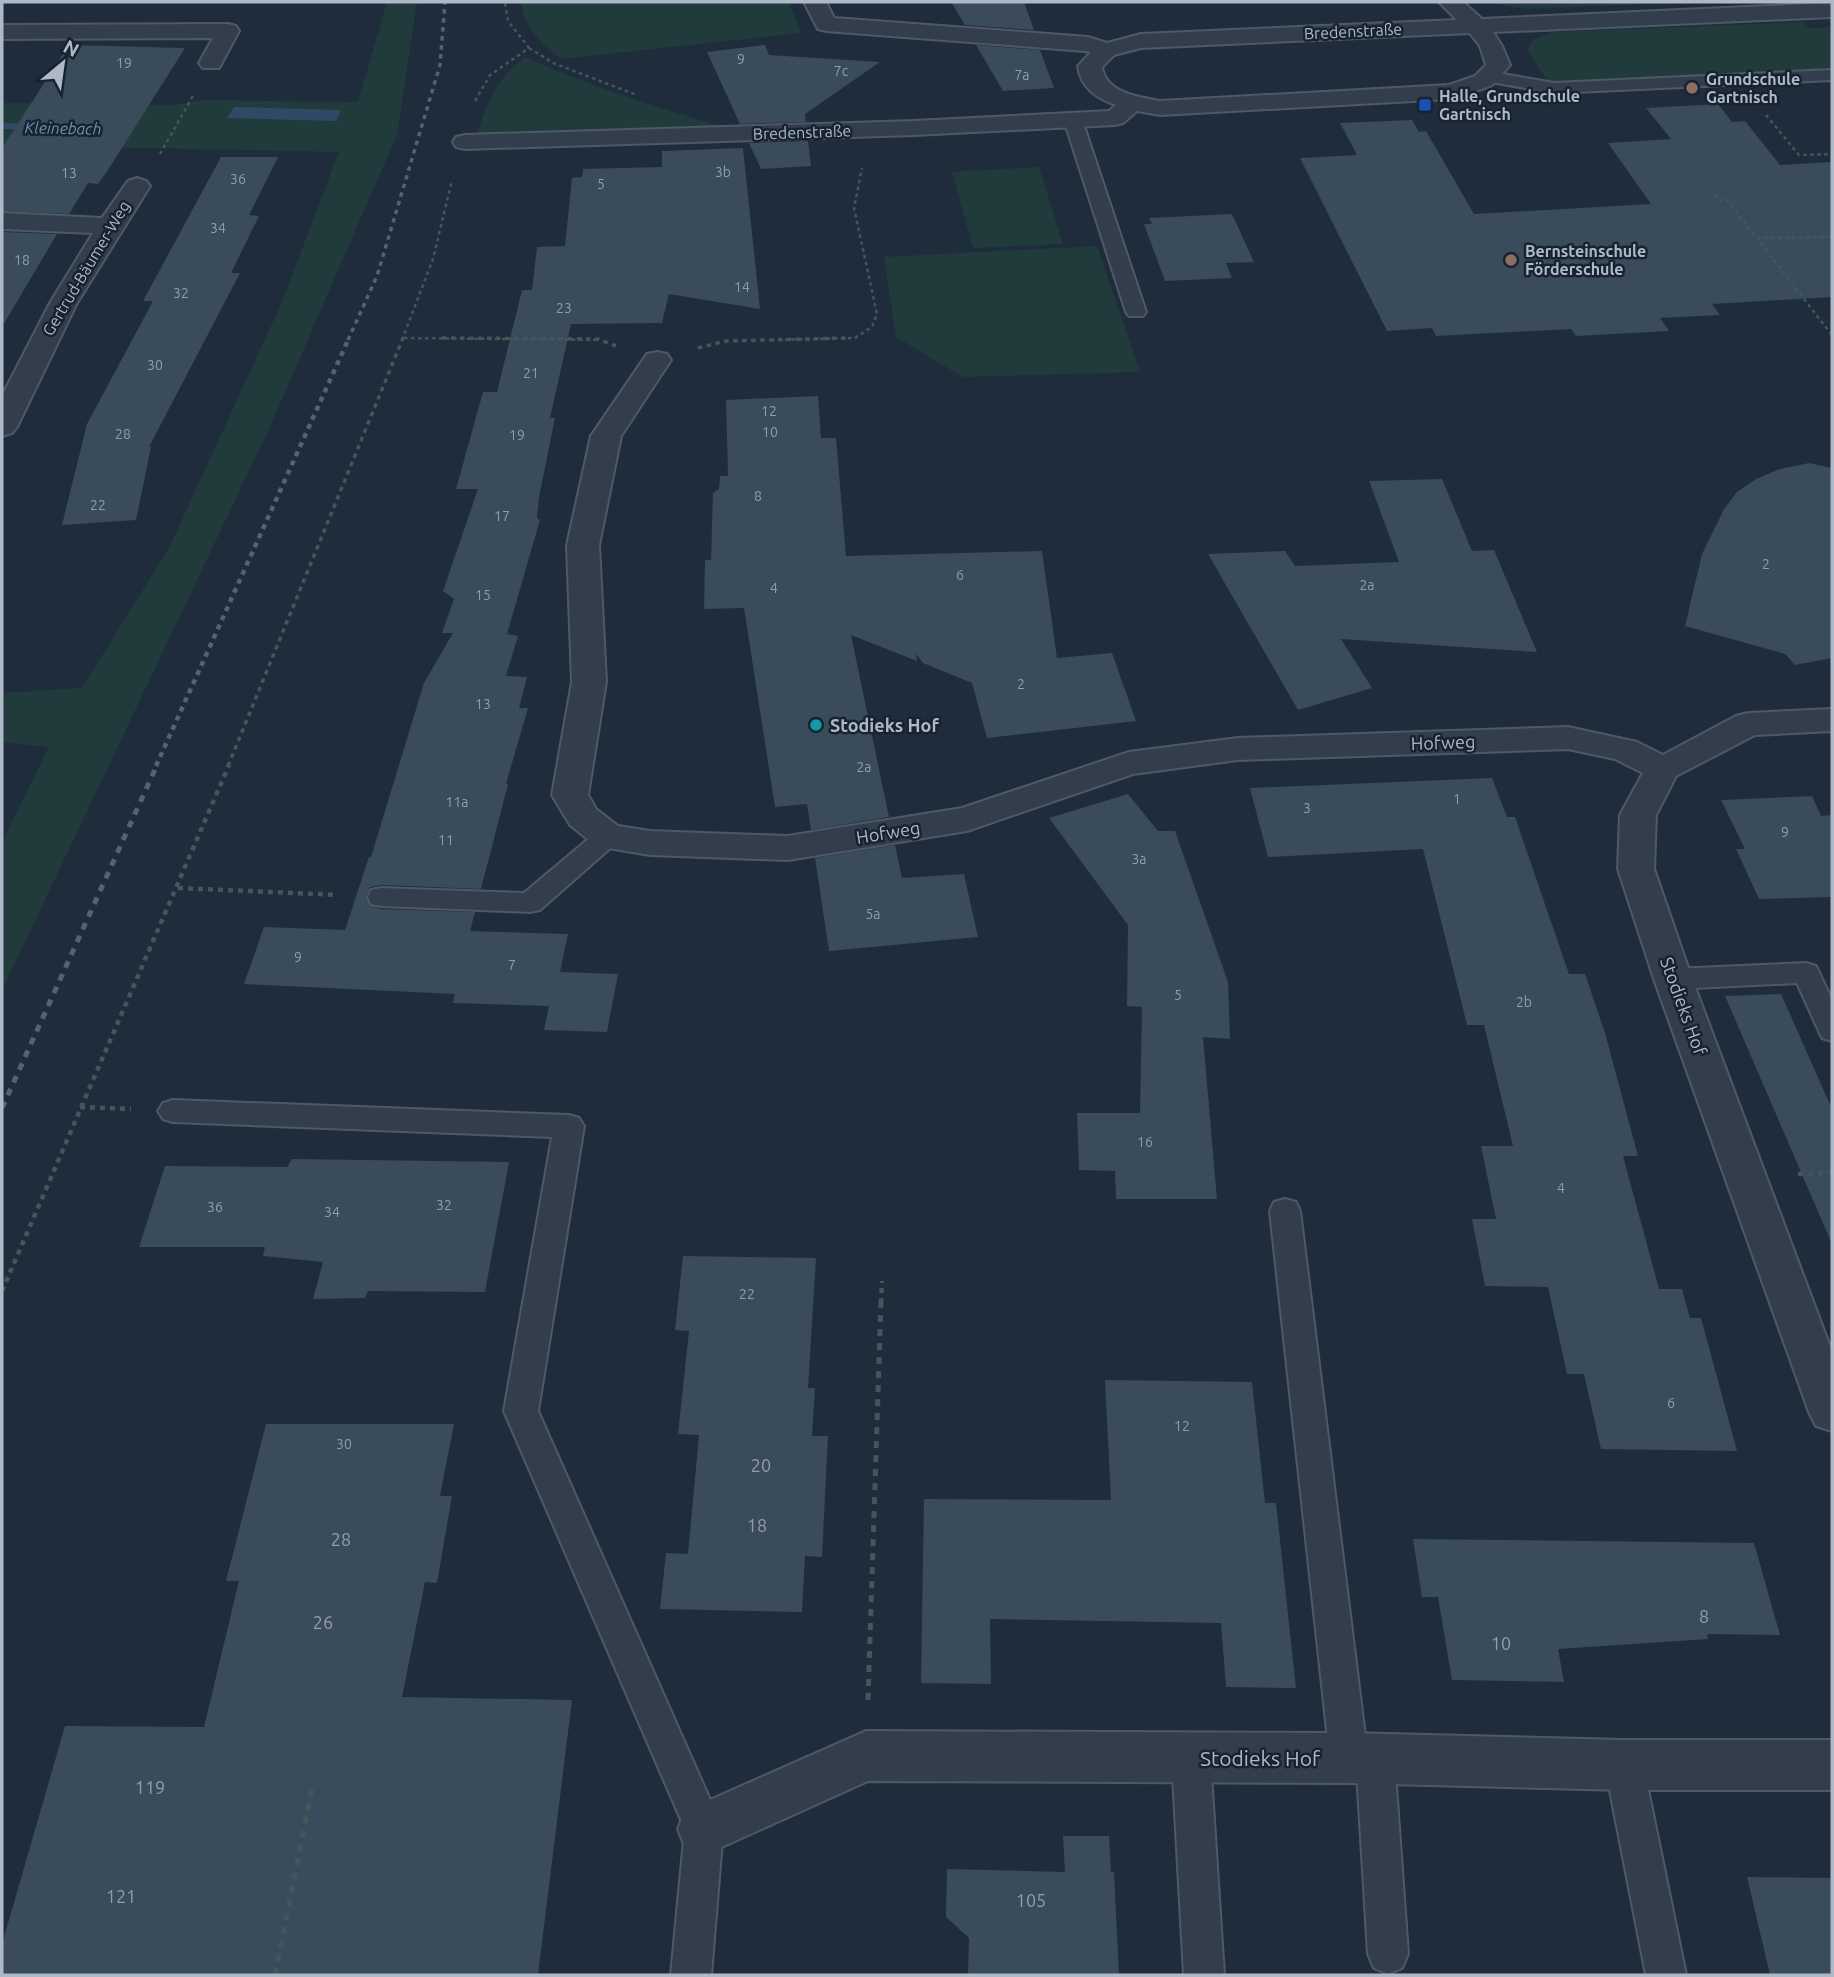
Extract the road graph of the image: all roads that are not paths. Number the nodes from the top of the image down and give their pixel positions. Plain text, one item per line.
1 (815, 2) edge
2 (1450, 2) edge
3 (1832, 10) edge
4 (1476, 26) junction
5 (2, 32) edge
6 (1106, 50) junction
7 (211, 63) road end
8 (1832, 75) edge
9 (1491, 77) junction
10 (1132, 103) junction
11 (1073, 120) junction
12 (465, 142) road end
13 (137, 186) road end
14 (2, 221) edge
15 (108, 226) junction
16 (1136, 312) dead end
17 (657, 360) road end
18 (2, 427) edge
19 (1832, 720) edge
20 (1663, 769) junction
21 (608, 836) junction
22 (381, 897) road end
23 (1673, 979) junction
24 (1832, 1031) edge
25 (173, 1111) road end
26 (1285, 1210) dead end
27 (1832, 1412) edge
28 (1191, 1758) junction
29 (1362, 1758) junction
30 (1624, 1765) junction
31 (1832, 1765) edge
32 (704, 1829) junction
33 (1388, 1954) dead end
34 (691, 1975) edge
35 (1204, 1975) edge
36 (1666, 1975) edge

1 - 6 street, Bredenstraße
2 - 4 street
3 - 4 street, Bredenstraße
4 - 6 street, Bredenstraße
4 - 9 street
5 - 7 street
6 - 10 street
8 - 9 lane
9 - 10 street
10 - 11 street, Bredenstraße
11 - 12 street, Bredenstraße
11 - 16 lane
13 - 15 street, Gertrud-Bäumer-Weg
14 - 15 street
15 - 18 street, Gertrud-Bäumer-Weg
17 - 21 street
19 - 20 street
20 - 21 street, Hofweg
20 - 23 street, Stodieks Hof
21 - 22 lane
23 - 24 lane
23 - 27 street, Stodieks Hof
25 - 32 lane
26 - 29 lane
28 - 29 street, Stodieks Hof
28 - 32 street, Stodieks Hof
28 - 35 lane
29 - 30 street, Stodieks Hof
29 - 33 lane
30 - 31 street, Stodieks Hof
30 - 36 lane
32 - 34 lane

